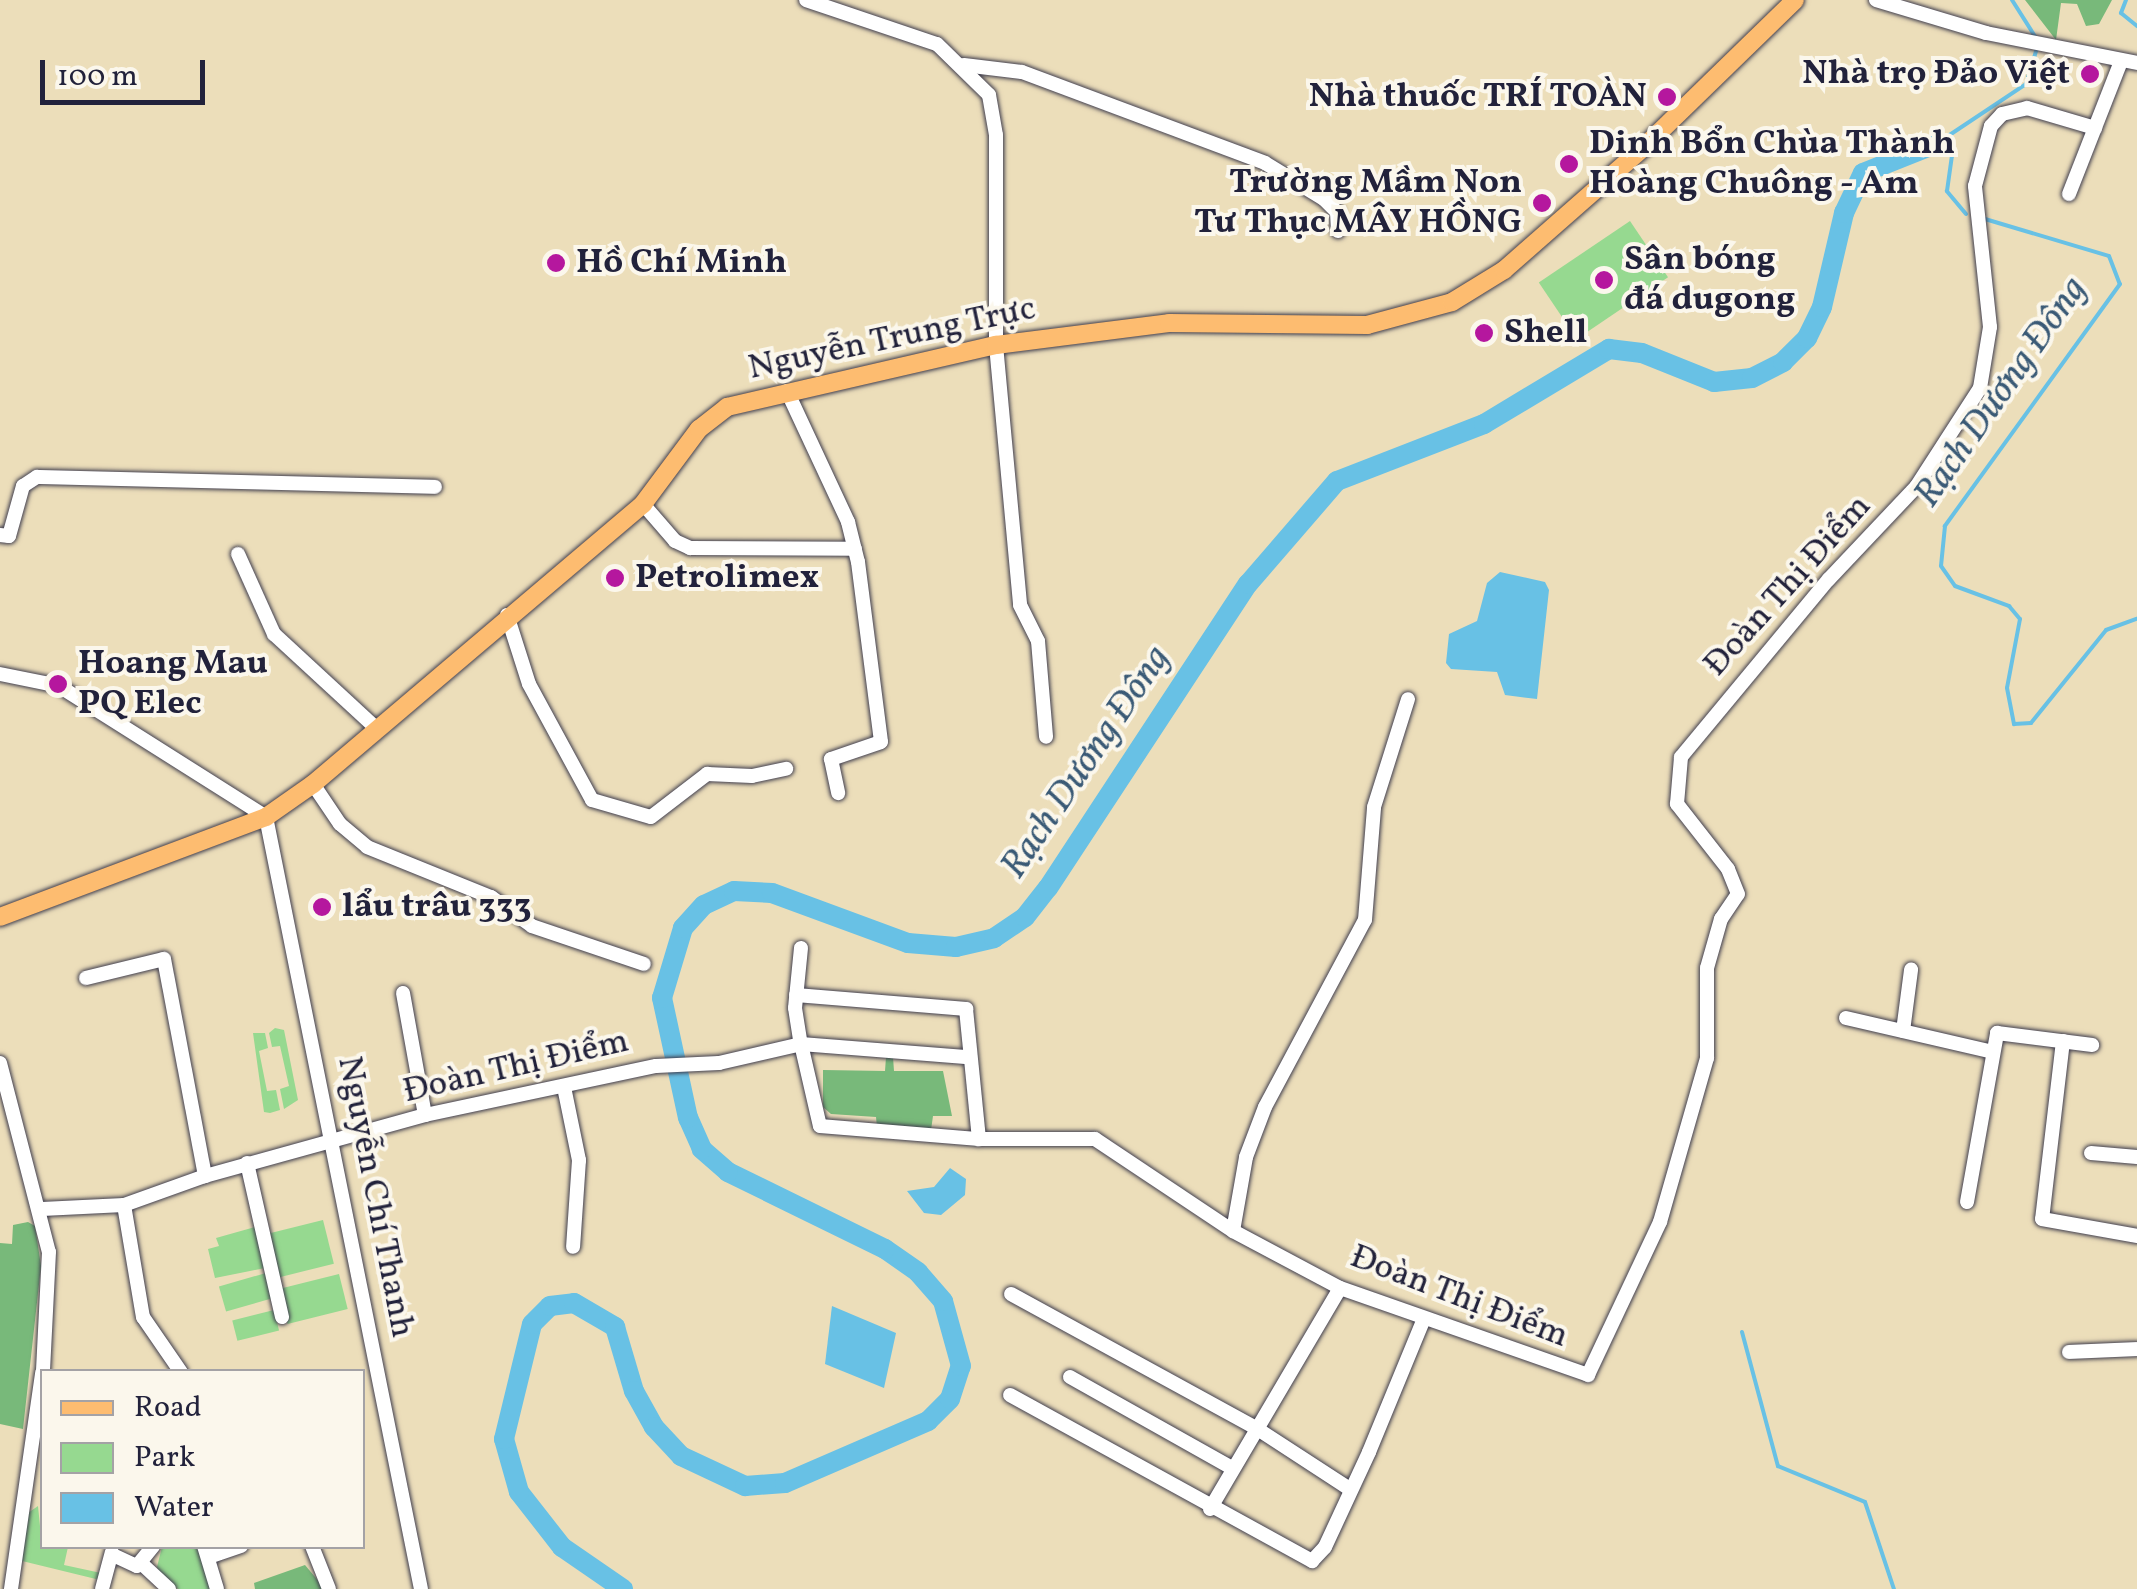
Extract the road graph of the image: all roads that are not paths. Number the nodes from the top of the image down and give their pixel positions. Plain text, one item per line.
1 (806, 0) edge
2 (1795, 0) edge
3 (1876, 0) edge
4 (2129, 62) edge
5 (964, 66) junction
6 (2095, 128) junction
7 (2068, 194) dead end
8 (1338, 231) dead end
9 (996, 345) junction
10 (787, 391) junction
11 (434, 487) dead end
12 (643, 504) junction
13 (5, 535) edge
14 (855, 549) junction
15 (238, 554) dead end
16 (506, 615) junction
17 (0, 674) edge
18 (1408, 699) dead end
19 (377, 729) junction
20 (1046, 737) dead end
21 (786, 768) dead end
22 (313, 784) junction
23 (838, 792) dead end
24 (266, 817) junction
25 (0, 918) edge
26 (802, 948) dead end
27 (644, 964) dead end
28 (1911, 970) dead end
29 (86, 978) dead end
30 (403, 992) dead end
31 (796, 995) junction
32 (1846, 1018) dead end
33 (1902, 1032) junction
34 (2063, 1041) junction
35 (800, 1044) junction
36 (2092, 1045) dead end
37 (1993, 1052) junction
38 (968, 1057) junction
39 (0, 1063) edge
40 (564, 1087) junction
41 (425, 1116) junction
42 (979, 1139) junction
43 (336, 1144) junction
44 (2091, 1152) dead end
45 (2137, 1157) edge
46 (248, 1163) junction
47 (206, 1176) junction
48 (1967, 1202) dead end
49 (124, 1205) junction
50 (42, 1209) junction
51 (1233, 1231) junction
52 (2137, 1236) edge
53 (573, 1247) dead end
54 (1340, 1288) junction
55 (1011, 1294) dead end
56 (282, 1317) dead end
57 (1423, 1321) junction
58 (2137, 1350) edge
59 (2069, 1352) dead end
60 (167, 1354) junction
61 (43, 1369) edge
62 (164, 1369) edge
63 (179, 1369) edge
64 (1070, 1377) dead end
65 (40, 1394) edge
66 (1010, 1395) dead end
67 (1256, 1428) junction
68 (1232, 1468) junction
69 (28, 1484) junction
70 (1352, 1490) junction
71 (40, 1492) edge
72 (1210, 1508) junction
73 (151, 1549) edge
74 (313, 1549) edge
75 (112, 1551) edge
76 (206, 1552) edge
77 (142, 1564) junction
78 (11, 1589) edge
79 (102, 1589) edge
80 (169, 1589) edge
81 (218, 1589) edge
82 (329, 1589) edge
83 (421, 1589) edge

1 - 5 street
2 - 9 main road, Nguyễn Trung Trực
3 - 4 street
4 - 6 street
5 - 8 street
5 - 9 street
6 - 7 street
6 - 57 street, Đoàn Thị Điểm
9 - 10 main road, Nguyễn Trung Trực
9 - 20 street
10 - 12 main road, Nguyễn Trung Trực
10 - 14 street
11 - 13 street
12 - 14 street
12 - 16 main road, Nguyễn Trung Trực
14 - 23 street
15 - 19 street
16 - 19 main road, Nguyễn Trung Trực
16 - 21 street
17 - 24 street
18 - 51 street
19 - 22 main road, Nguyễn Trung Trực
22 - 24 main road, Nguyễn Trung Trực
22 - 27 street
24 - 25 main road, Nguyễn Trung Trực
24 - 43 street, Nguyễn Chí Thanh
26 - 31 street
28 - 33 street
29 - 47 street
30 - 41 street
31 - 35 street
31 - 38 street
32 - 33 street
33 - 37 street
34 - 36 street
34 - 37 street
34 - 52 street
35 - 38 street
35 - 40 street, Đoàn Thị Điểm
35 - 42 street, Đoàn Thị Điểm
37 - 48 street
38 - 42 street
39 - 50 street
40 - 41 street, Đoàn Thị Điểm
40 - 53 street
41 - 43 street, Đoàn Thị Điểm
42 - 51 street, Đoàn Thị Điểm
43 - 46 street, Đoàn Thị Điểm
43 - 83 street, Nguyễn Chí Thanh
44 - 45 street
46 - 47 street, Đoàn Thị Điểm
46 - 56 street
47 - 49 street, Đoàn Thị Điểm
49 - 50 street, Đoàn Thị Điểm
49 - 60 street
50 - 61 street
51 - 54 street, Đoàn Thị Điểm
54 - 57 street, Đoàn Thị Điểm
54 - 67 street
55 - 67 street
57 - 70 street
58 - 59 street
60 - 62 street
60 - 63 street
64 - 68 street
65 - 69 street
66 - 72 street
67 - 68 street
67 - 70 street
68 - 72 street
69 - 71 street
69 - 78 street
70 - 72 street
73 - 77 street
74 - 82 street
75 - 77 street
75 - 79 street
76 - 81 street
77 - 80 street

